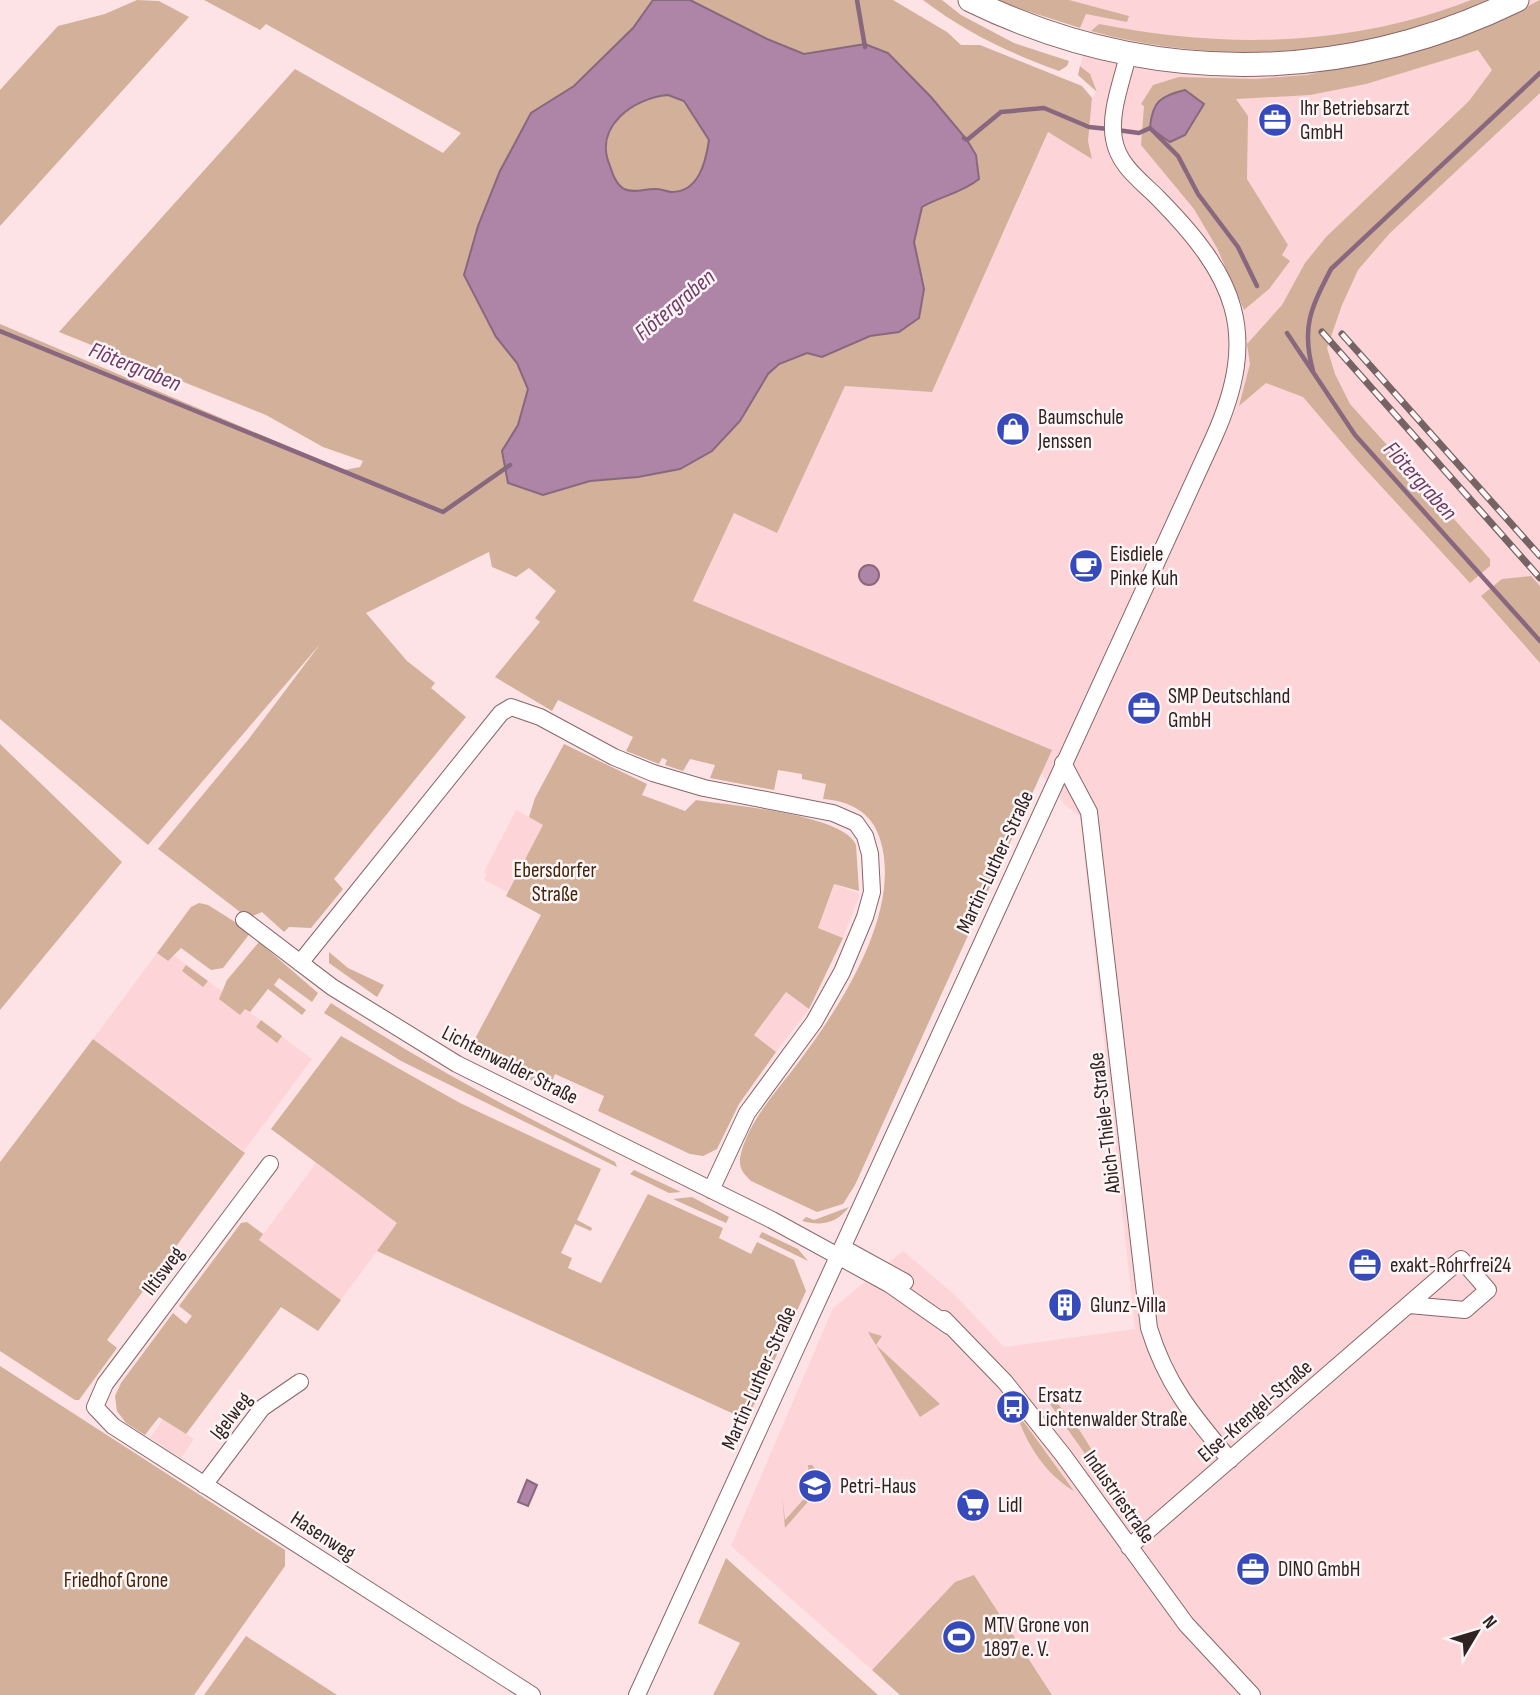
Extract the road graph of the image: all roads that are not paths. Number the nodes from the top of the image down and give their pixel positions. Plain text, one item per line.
1 (970, 0) edge
2 (1517, 0) edge
3 (1128, 55) junction
4 (1063, 763) junction
5 (244, 920) dead end
6 (300, 963) junction
7 (270, 1164) dead end
8 (711, 1190) junction
9 (839, 1252) junction
10 (1409, 1305) dead end
11 (300, 1382) dead end
12 (95, 1407) joint
13 (1230, 1460) junction
14 (204, 1486) junction
15 (1129, 1546) junction
16 (532, 1695) edge
17 (637, 1695) edge
18 (1252, 1695) edge

1 - 3 main road
2 - 3 main road
3 - 4 street, Martin-Luther-Straße
4 - 9 street, Martin-Luther-Straße
4 - 13 street, Abich-Thiele-Straße
5 - 6 street, Lichtenwalder Straße
6 - 8 street, Lichtenwalder Straße
6 - 8 street
7 - 12 street, Iltisweg
8 - 9 street, Lichtenwalder Straße
9 - 15 street, Industriestraße
9 - 17 street, Martin-Luther-Straße
10 - 13 street, Else-Krengel-Straße
11 - 14 street, Igelweg
12 - 14 street, Hasenweg
13 - 15 street, Else-Krengel-Straße
14 - 16 street, Hasenweg
15 - 18 street, Industriestraße

